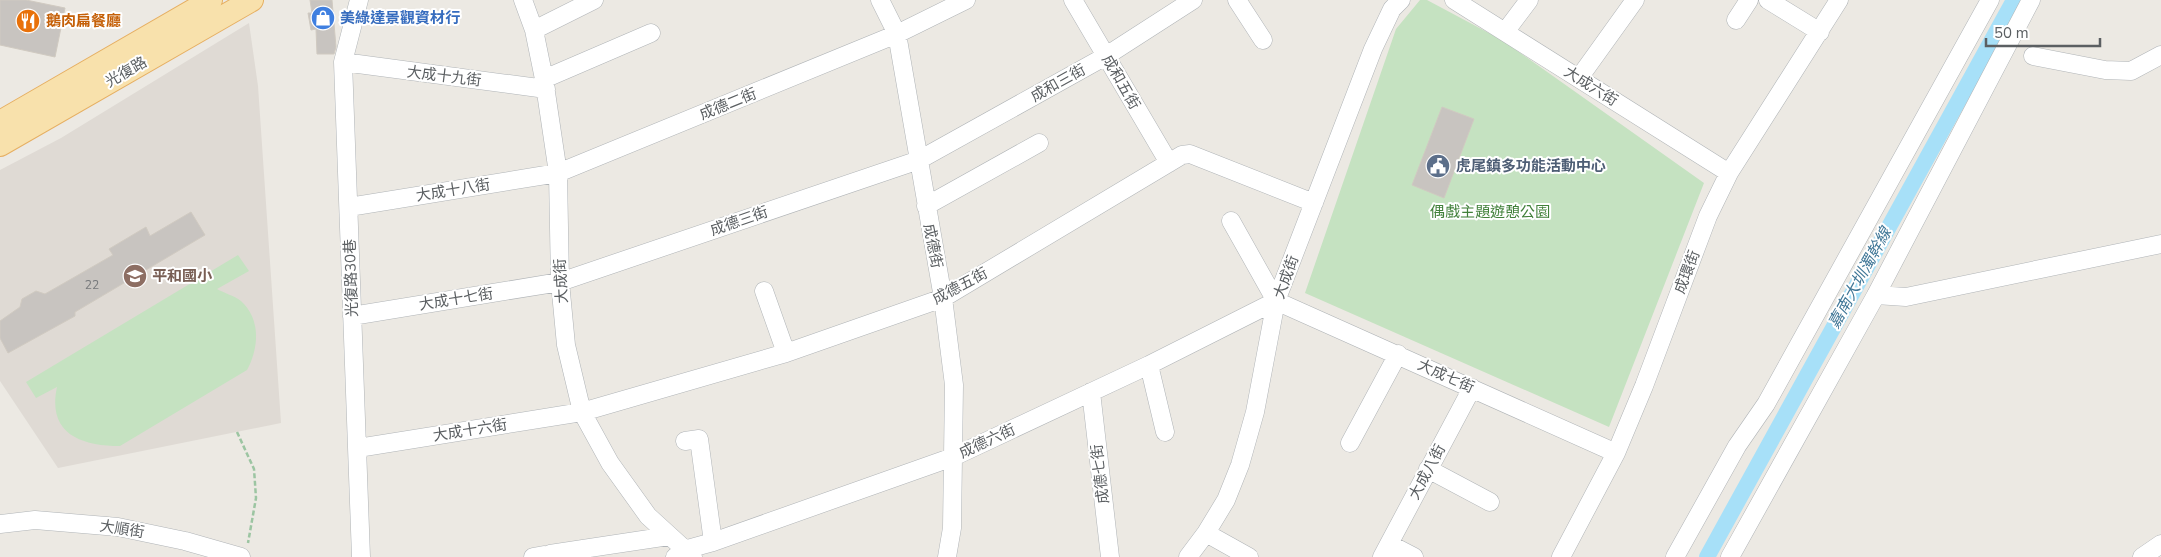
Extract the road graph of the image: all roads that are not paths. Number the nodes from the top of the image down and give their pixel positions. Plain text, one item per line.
1 (211, 0) edge
2 (252, 0) edge
3 (359, 0) edge
4 (523, 0) edge
5 (594, 0) edge
6 (880, 0) edge
7 (966, 0) edge
8 (1073, 0) edge
9 (1193, 0) edge
10 (1237, 0) edge
11 (1454, 0) edge
12 (1529, 0) edge
13 (1635, 0) edge
14 (1748, 0) edge
15 (1768, 0) edge
16 (1840, 0) edge
17 (1990, 0) edge
18 (2031, 0) edge
19 (1392, 3) edge
20 (1736, 20) dead end
21 (534, 30) junction
22 (1505, 32) junction
23 (1820, 32) junction
24 (651, 33) dead end
25 (897, 34) junction
26 (1263, 40) dead end
27 (2161, 55) edge
28 (1106, 56) junction
29 (2033, 56) dead end
30 (343, 62) junction
31 (1579, 78) junction
32 (545, 84) junction
33 (0, 122) edge
34 (1039, 143) dead end
35 (0, 144) edge
36 (919, 160) junction
37 (1169, 163) junction
38 (1729, 172) junction
39 (558, 173) junction
40 (1314, 203) junction
41 (926, 206) junction
42 (348, 207) junction
43 (1232, 221) dead end
44 (2161, 244) edge
45 (560, 282) junction
46 (764, 291) dead end
47 (1876, 295) junction
48 (943, 298) junction
49 (1276, 301) junction
50 (352, 316) junction
51 (786, 353) junction
52 (1398, 354) junction
53 (1149, 365) junction
54 (1472, 388) junction
55 (1091, 392) junction
56 (582, 412) junction
57 (1165, 432) dead end
58 (685, 441) dead end
59 (1350, 444) dead end
60 (358, 448) junction
61 (1616, 453) junction
62 (953, 457) junction
63 (1428, 469) junction
64 (1490, 502) dead end
65 (0, 524) edge
66 (1206, 533) junction
67 (668, 536) junction
68 (714, 542) junction
69 (2161, 544) edge
70 (1386, 550) edge
71 (244, 553) edge
72 (684, 555) edge
73 (542, 556) edge
74 (361, 557) edge
75 (946, 557) edge
76 (1110, 557) edge
77 (1188, 557) edge
78 (1249, 557) edge
79 (1414, 557) edge
80 (1561, 557) edge
81 (1675, 557) edge
82 (1730, 557) edge
83 (2142, 557) edge

1 - 33 main road, 光復路
2 - 35 main road, 光復路
3 - 30 street, 光復路30巷
4 - 21 street, 大成街
5 - 21 street
6 - 25 street, 成德街
7 - 25 street, 成德二街
8 - 28 street, 成和五街
9 - 28 street, 成和三街
10 - 26 street
11 - 22 street, 大成六街
12 - 22 street
13 - 31 street
14 - 20 street
15 - 23 street
16 - 23 street, 成環街
17 - 81 street
18 - 47 street
19 - 40 street, 大成街
21 - 32 street, 大成街
22 - 31 street, 大成六街
23 - 38 street, 成環街
24 - 32 street
25 - 36 street, 成德街
25 - 39 street, 成德二街
27 - 29 street
28 - 36 street, 成和三街
28 - 37 street, 成和五街
30 - 32 street, 大成十九街
30 - 42 street, 光復路30巷
31 - 38 street, 大成六街
32 - 39 street, 大成街
34 - 41 street
36 - 41 street, 成德街
36 - 45 street, 成德三街
37 - 40 street, 成德五街
37 - 48 street, 成德五街
38 - 61 street, 成環街
39 - 42 street, 大成十八街
39 - 45 street, 大成街
40 - 49 street, 大成街
41 - 48 street, 成德街
42 - 50 street, 光復路30巷
43 - 49 street
44 - 47 street
45 - 50 street, 大成十七街
45 - 56 street, 大成街
46 - 51 street
47 - 82 street
48 - 51 street, 成德五街
48 - 62 street, 成德街
49 - 52 street, 大成七街
49 - 53 street, 成德六街
49 - 66 street, 大成街
50 - 60 street, 光復路30巷
51 - 56 street, 成德五街
52 - 54 street, 大成七街
52 - 59 street
53 - 55 street, 成德六街
53 - 57 street
54 - 61 street, 大成七街
54 - 63 street, 大成八街
55 - 62 street, 成德六街
55 - 76 street, 成德七街
56 - 60 street, 大成十六街
56 - 67 street, 大成街
58 - 68 street
60 - 74 street, 光復路30巷
61 - 80 street, 成環街
62 - 68 street, 成德六街
62 - 75 street, 成德街
63 - 64 street
63 - 70 street, 大成八街
65 - 71 street, 大順街
66 - 77 street, 大成街
66 - 78 street
67 - 72 street, 大成街
67 - 73 street
68 - 72 street, 成德六街
69 - 83 street
70 - 79 street

